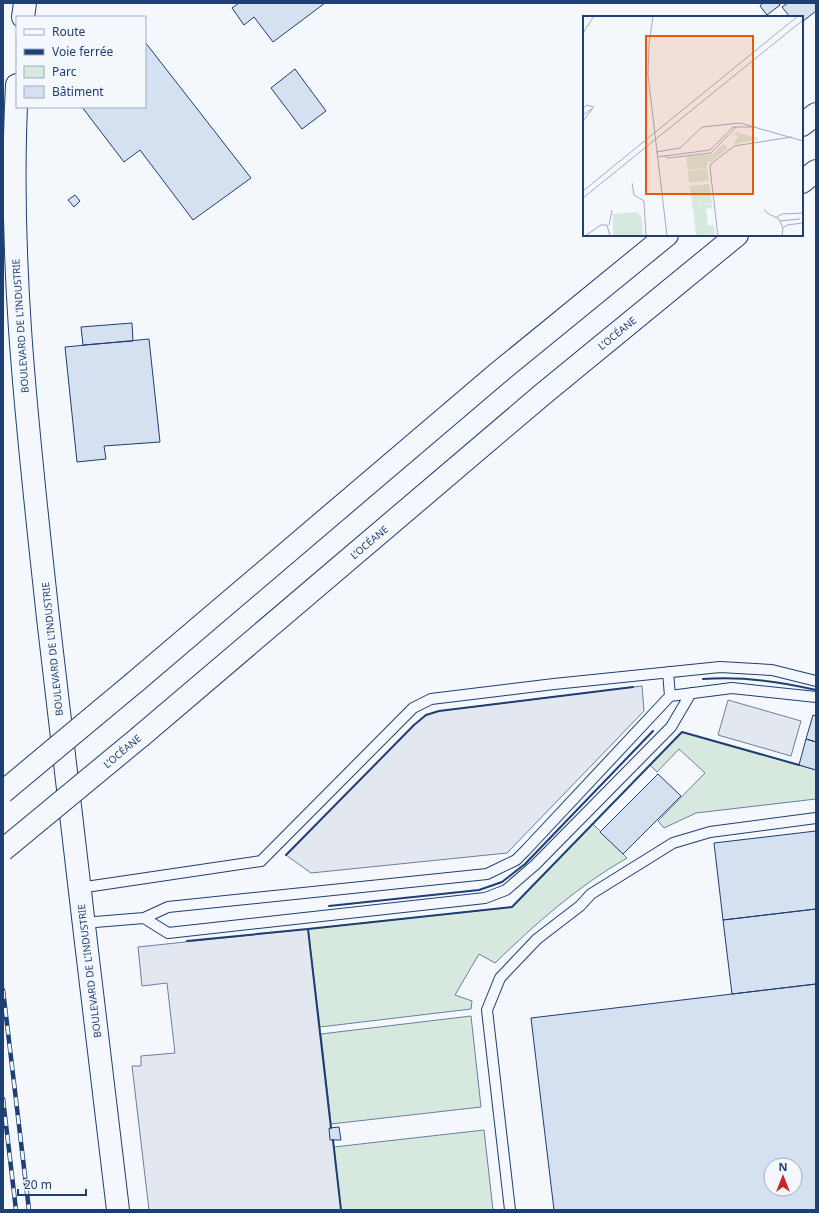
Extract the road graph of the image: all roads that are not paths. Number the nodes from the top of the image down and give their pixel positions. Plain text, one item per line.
1 (25, 3) edge
2 (23, 16) edge
3 (16, 103) edge
4 (816, 114) edge
5 (803, 124) edge
6 (816, 171) edge
7 (803, 181) edge
8 (666, 236) edge
9 (736, 236) edge
10 (668, 672) junction
11 (816, 681) edge
12 (691, 693) junction
13 (670, 696) junction
14 (816, 697) edge
15 (3, 792) edge
16 (816, 818) edge
17 (3, 850) edge
18 (79, 888) junction
19 (144, 918) junction
20 (83, 923) junction
21 (118, 1210) edge
22 (510, 1210) edge

1 - 2 main road
3 - 18 main road, BOULEVARD DE L'INDUSTRIE
4 - 5 main road
6 - 7 main road
8 - 15 main road, bridge
9 - 17 main road, L’OCÉANE, bridge
10 - 11 lane
10 - 13 lane
10 - 18 lane
12 - 13 lane
12 - 14 lane
12 - 19 lane
13 - 19 lane
16 - 22 lane
18 - 20 main road, BOULEVARD DE L'INDUSTRIE
19 - 20 lane
20 - 21 main road, BOULEVARD DE L'INDUSTRIE

